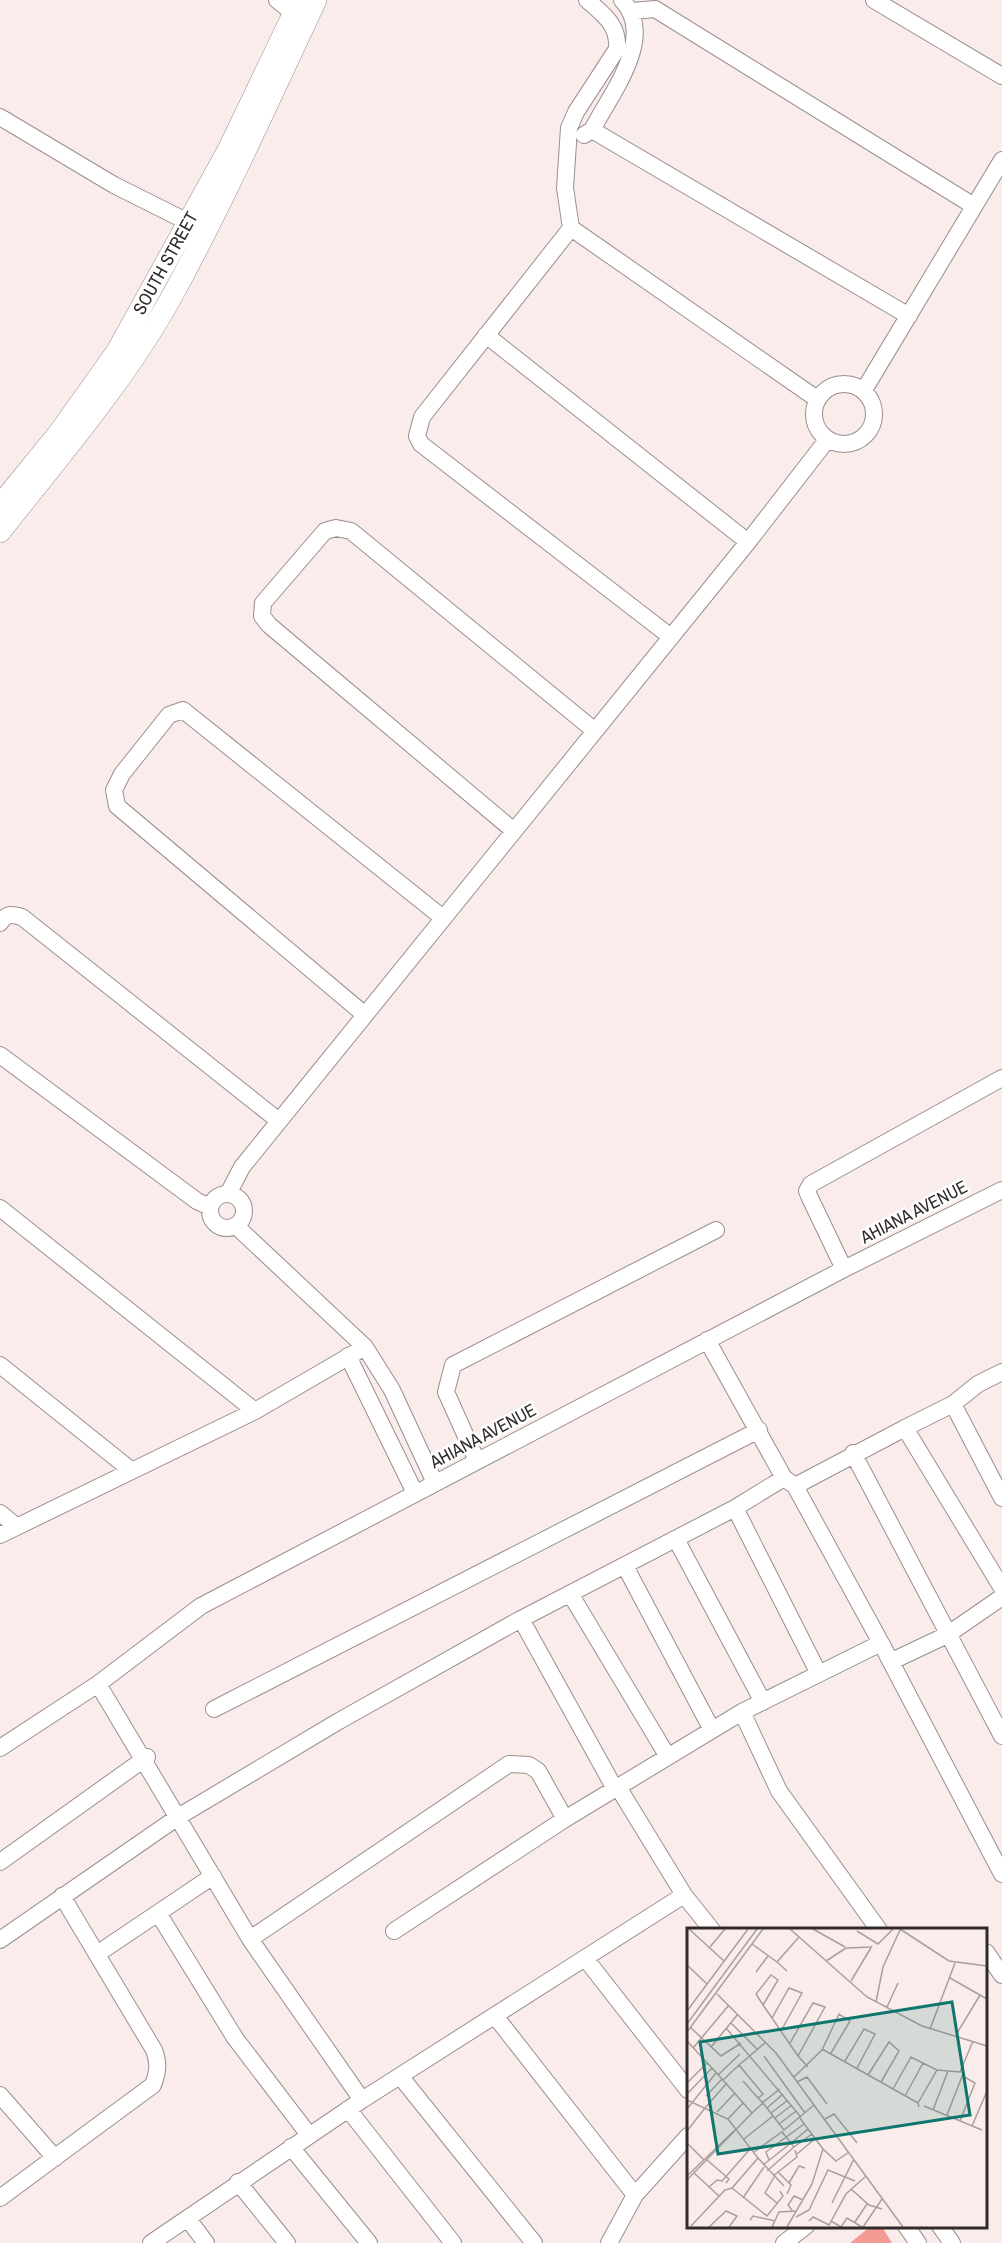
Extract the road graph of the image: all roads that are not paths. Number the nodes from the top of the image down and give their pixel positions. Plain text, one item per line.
1 (316, 0) edge
2 (587, 0) edge
3 (874, 0) edge
4 (290, 4) edge
5 (628, 5) edge
6 (659, 5) edge
7 (1002, 76) edge
8 (0, 117) edge
9 (592, 130) junction
10 (570, 141) junction
11 (1002, 160) edge
12 (974, 206) junction
13 (197, 227) junction
14 (571, 228) junction
15 (909, 316) junction
16 (486, 335) junction
17 (864, 390) junction
18 (817, 399) junction
19 (827, 440) junction
20 (0, 505) edge
21 (0, 532) edge
22 (748, 542) junction
23 (671, 637) junction
24 (595, 731) junction
25 (514, 831) junction
26 (443, 918) junction
27 (0, 923) edge
28 (365, 1015) junction
29 (0, 1055) edge
30 (1002, 1078) edge
31 (279, 1121) junction
32 (1002, 1190) edge
33 (228, 1194) junction
34 (210, 1207) junction
35 (0, 1208) edge
36 (236, 1226) junction
37 (716, 1230) dead end
38 (844, 1269) junction
39 (707, 1341) junction
40 (365, 1347) junction
41 (348, 1356) junction
42 (0, 1365) edge
43 (999, 1378) edge
44 (953, 1404) junction
45 (255, 1411) junction
46 (905, 1428) junction
47 (759, 1430) junction
48 (853, 1453) junction
49 (477, 1461) junction
50 (132, 1471) junction
51 (789, 1482) junction
52 (435, 1483) junction
53 (415, 1493) junction
54 (1002, 1498) edge
55 (735, 1508) junction
56 (0, 1513) edge
57 (17, 1527) junction
58 (0, 1535) edge
59 (676, 1539) junction
60 (626, 1566) junction
61 (1002, 1588) edge
62 (571, 1595) junction
63 (1002, 1597) edge
64 (521, 1619) junction
65 (947, 1635) junction
66 (881, 1643) junction
67 (892, 1661) junction
68 (819, 1674) junction
69 (98, 1684) junction
70 (763, 1702) junction
71 (214, 1709) dead end
72 (742, 1712) junction
73 (712, 1730) junction
74 (1002, 1736) edge
75 (0, 1748) edge
76 (668, 1757) junction
77 (145, 1758) junction
78 (616, 1788) junction
79 (178, 1817) junction
80 (565, 1819) junction
81 (0, 1862) edge
82 (1002, 1874) edge
83 (213, 1876) junction
84 (684, 1895) junction
85 (62, 1896) junction
86 (158, 1913) junction
87 (711, 1928) edge
88 (878, 1928) edge
89 (394, 1931) dead end
90 (0, 1940) edge
91 (250, 1940) junction
92 (1002, 1945) edge
93 (987, 1952) edge
94 (987, 1953) edge
95 (97, 1954) junction
96 (585, 1958) junction
97 (1002, 1975) edge
98 (495, 2016) junction
99 (400, 2076) junction
100 (687, 2089) edge
101 (0, 2095) edge
102 (355, 2105) junction
103 (309, 2135) junction
104 (687, 2137) edge
105 (291, 2147) junction
106 (55, 2158) junction
107 (238, 2182) junction
108 (635, 2195) junction
109 (0, 2198) edge
110 (188, 2219) junction
111 (803, 2228) edge
112 (907, 2228) edge
113 (941, 2228) edge
114 (151, 2243) edge
115 (206, 2243) edge
116 (287, 2243) edge
117 (369, 2243) edge
118 (453, 2243) edge
119 (534, 2243) edge
120 (609, 2243) edge
121 (784, 2243) edge
122 (918, 2243) edge
123 (952, 2243) edge

1 - 13 street
2 - 10 street
3 - 7 street
4 - 13 street, SOUTH STREET
5 - 6 street
5 - 9 street
6 - 12 street
8 - 13 street
9 - 10 street
9 - 15 street
10 - 14 street
11 - 12 street
12 - 15 street
13 - 20 street, SOUTH STREET
13 - 21 street
14 - 16 street
14 - 18 street
15 - 17 street
16 - 22 street
16 - 23 street
17 - 18 street
17 - 19 street
18 - 19 street
19 - 22 street
22 - 23 street
23 - 24 street
24 - 25 street
24 - 25 street
25 - 26 street
26 - 28 street
26 - 28 street
27 - 31 street
28 - 31 street
29 - 34 street
30 - 38 street
31 - 33 street
32 - 38 street, AHIANA AVENUE
33 - 34 street
33 - 36 street
34 - 36 street
35 - 45 street
36 - 40 street
37 - 49 street
38 - 39 street, AHIANA AVENUE
39 - 47 street
39 - 49 street, AHIANA AVENUE
40 - 41 street
40 - 52 street
41 - 45 street
41 - 53 street
42 - 50 street
43 - 44 street
44 - 46 street
44 - 54 street
45 - 50 street
46 - 48 street
46 - 61 street
47 - 51 street
47 - 71 street
48 - 51 street
48 - 65 street
49 - 52 street, AHIANA AVENUE
50 - 57 street
51 - 55 street
51 - 66 street
52 - 53 street, AHIANA AVENUE
53 - 69 street, AHIANA AVENUE
55 - 59 street
55 - 68 street
56 - 57 street
57 - 58 street
59 - 60 street
59 - 70 street
60 - 62 street
60 - 73 street
62 - 64 street
62 - 76 street
63 - 65 street
64 - 78 street
64 - 79 street
65 - 67 street
65 - 74 street
66 - 67 street
66 - 68 street
67 - 82 street
68 - 70 street
69 - 75 street, AHIANA AVENUE
69 - 77 street
70 - 72 street
72 - 73 street
72 - 88 street
73 - 76 street
76 - 78 street
77 - 79 street
77 - 81 street
78 - 80 street
78 - 84 street
79 - 83 street
79 - 85 street
80 - 89 street
80 - 91 street
83 - 86 street
83 - 91 street
84 - 87 street
84 - 96 street
85 - 90 street
85 - 95 street
86 - 95 street
86 - 103 street
91 - 102 street
92 - 93 street
94 - 97 street
95 - 106 street
96 - 98 street
96 - 100 street
98 - 99 street
98 - 108 street
99 - 102 street
99 - 119 street
101 - 106 street
102 - 103 street
102 - 118 street
103 - 105 street
104 - 108 street
105 - 107 street
105 - 117 street
106 - 109 street
107 - 110 street
107 - 116 street
108 - 120 street
110 - 114 street
110 - 115 street
111 - 121 street
112 - 122 street
113 - 123 street

